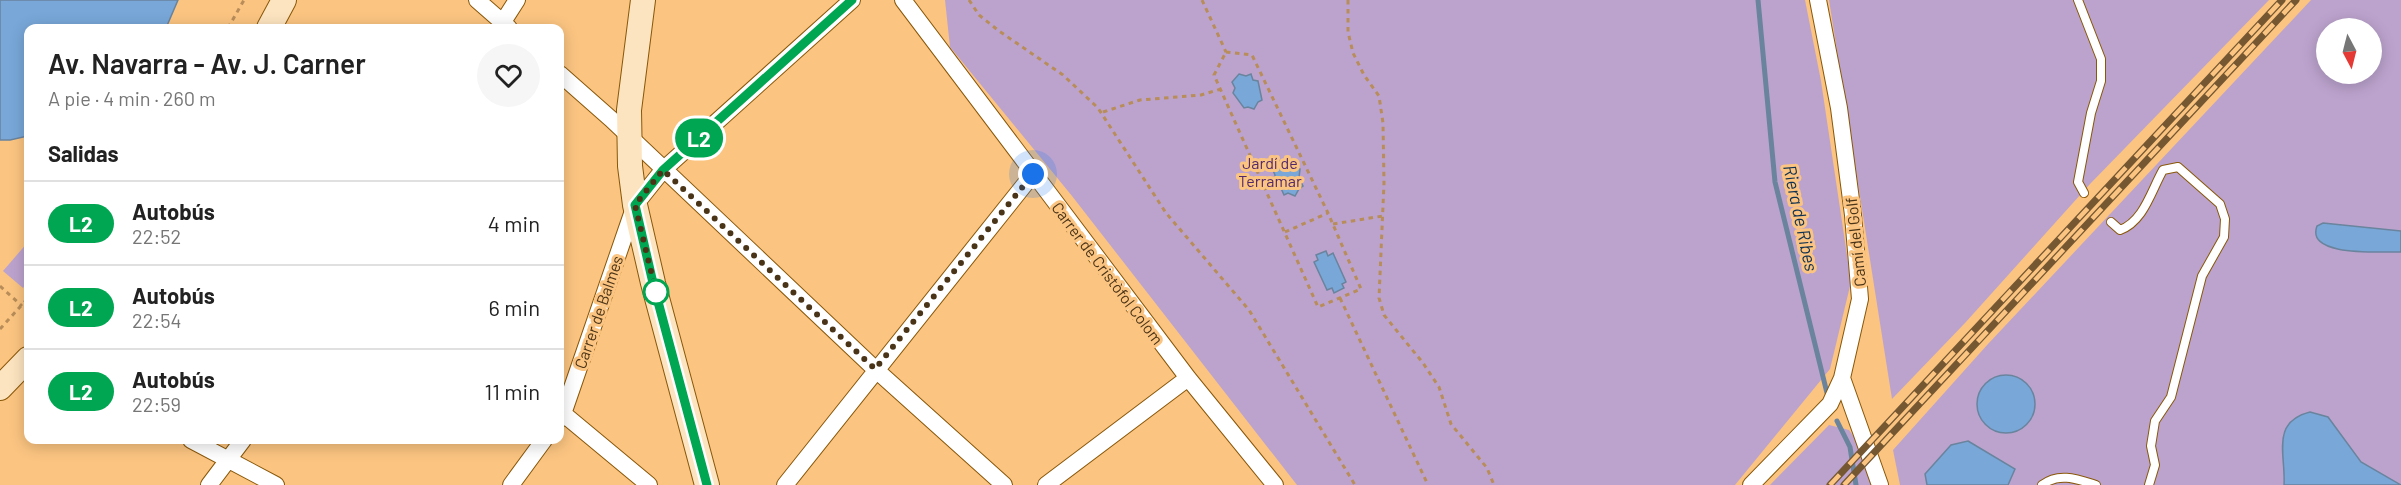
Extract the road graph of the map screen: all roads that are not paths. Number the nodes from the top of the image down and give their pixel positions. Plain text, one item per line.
1 (284, 0) edge
2 (477, 0) edge
3 (517, 0) edge
4 (643, 0) edge
5 (852, 0) edge
6 (903, 0) edge
7 (1818, 0) edge
8 (2078, 0) edge
9 (271, 24) edge
10 (501, 24) edge
11 (505, 24) edge
12 (564, 78) edge
13 (629, 137) junction
14 (663, 170) junction
15 (1033, 174) junction
16 (2084, 193) dead end
17 (635, 205) junction
18 (2111, 222) dead end
19 (24, 363) edge
20 (875, 369) junction
21 (1188, 378) junction
22 (1842, 378) junction
23 (0, 388) edge
24 (564, 406) edge
25 (564, 417) edge
26 (198, 444) edge
27 (240, 444) edge
28 (541, 444) edge
29 (229, 461) junction
30 (209, 485) edge
31 (276, 485) edge
32 (511, 485) edge
33 (649, 485) edge
34 (707, 485) edge
35 (784, 485) edge
36 (1004, 485) edge
37 (1046, 485) edge
38 (1275, 485) edge
39 (1751, 485) edge
40 (1880, 485) edge
41 (2042, 485) edge
42 (2096, 485) edge
43 (2149, 485) edge

1 - 9 street
2 - 10 street
3 - 11 street
4 - 13 street
5 - 14 street, Carrer de Balmes
6 - 15 street, Carrer de Cristòfol Colom
7 - 22 street, Camí del Golf
8 - 16 lane
12 - 13 street
13 - 14 street
13 - 17 street
14 - 17 street, Carrer de Balmes
14 - 20 street
15 - 20 street
15 - 21 street, Carrer de Cristòfol Colom
17 - 24 street, Carrer de Balmes
17 - 34 street
18 - 43 lane
19 - 23 street
20 - 35 street
20 - 36 street
21 - 37 street
21 - 38 street, Carrer de Cristòfol Colom
22 - 39 street, Camí del Golf
22 - 40 street
25 - 33 street
26 - 29 street
27 - 29 street
28 - 32 street
29 - 30 street
29 - 31 street
41 - 42 lane

